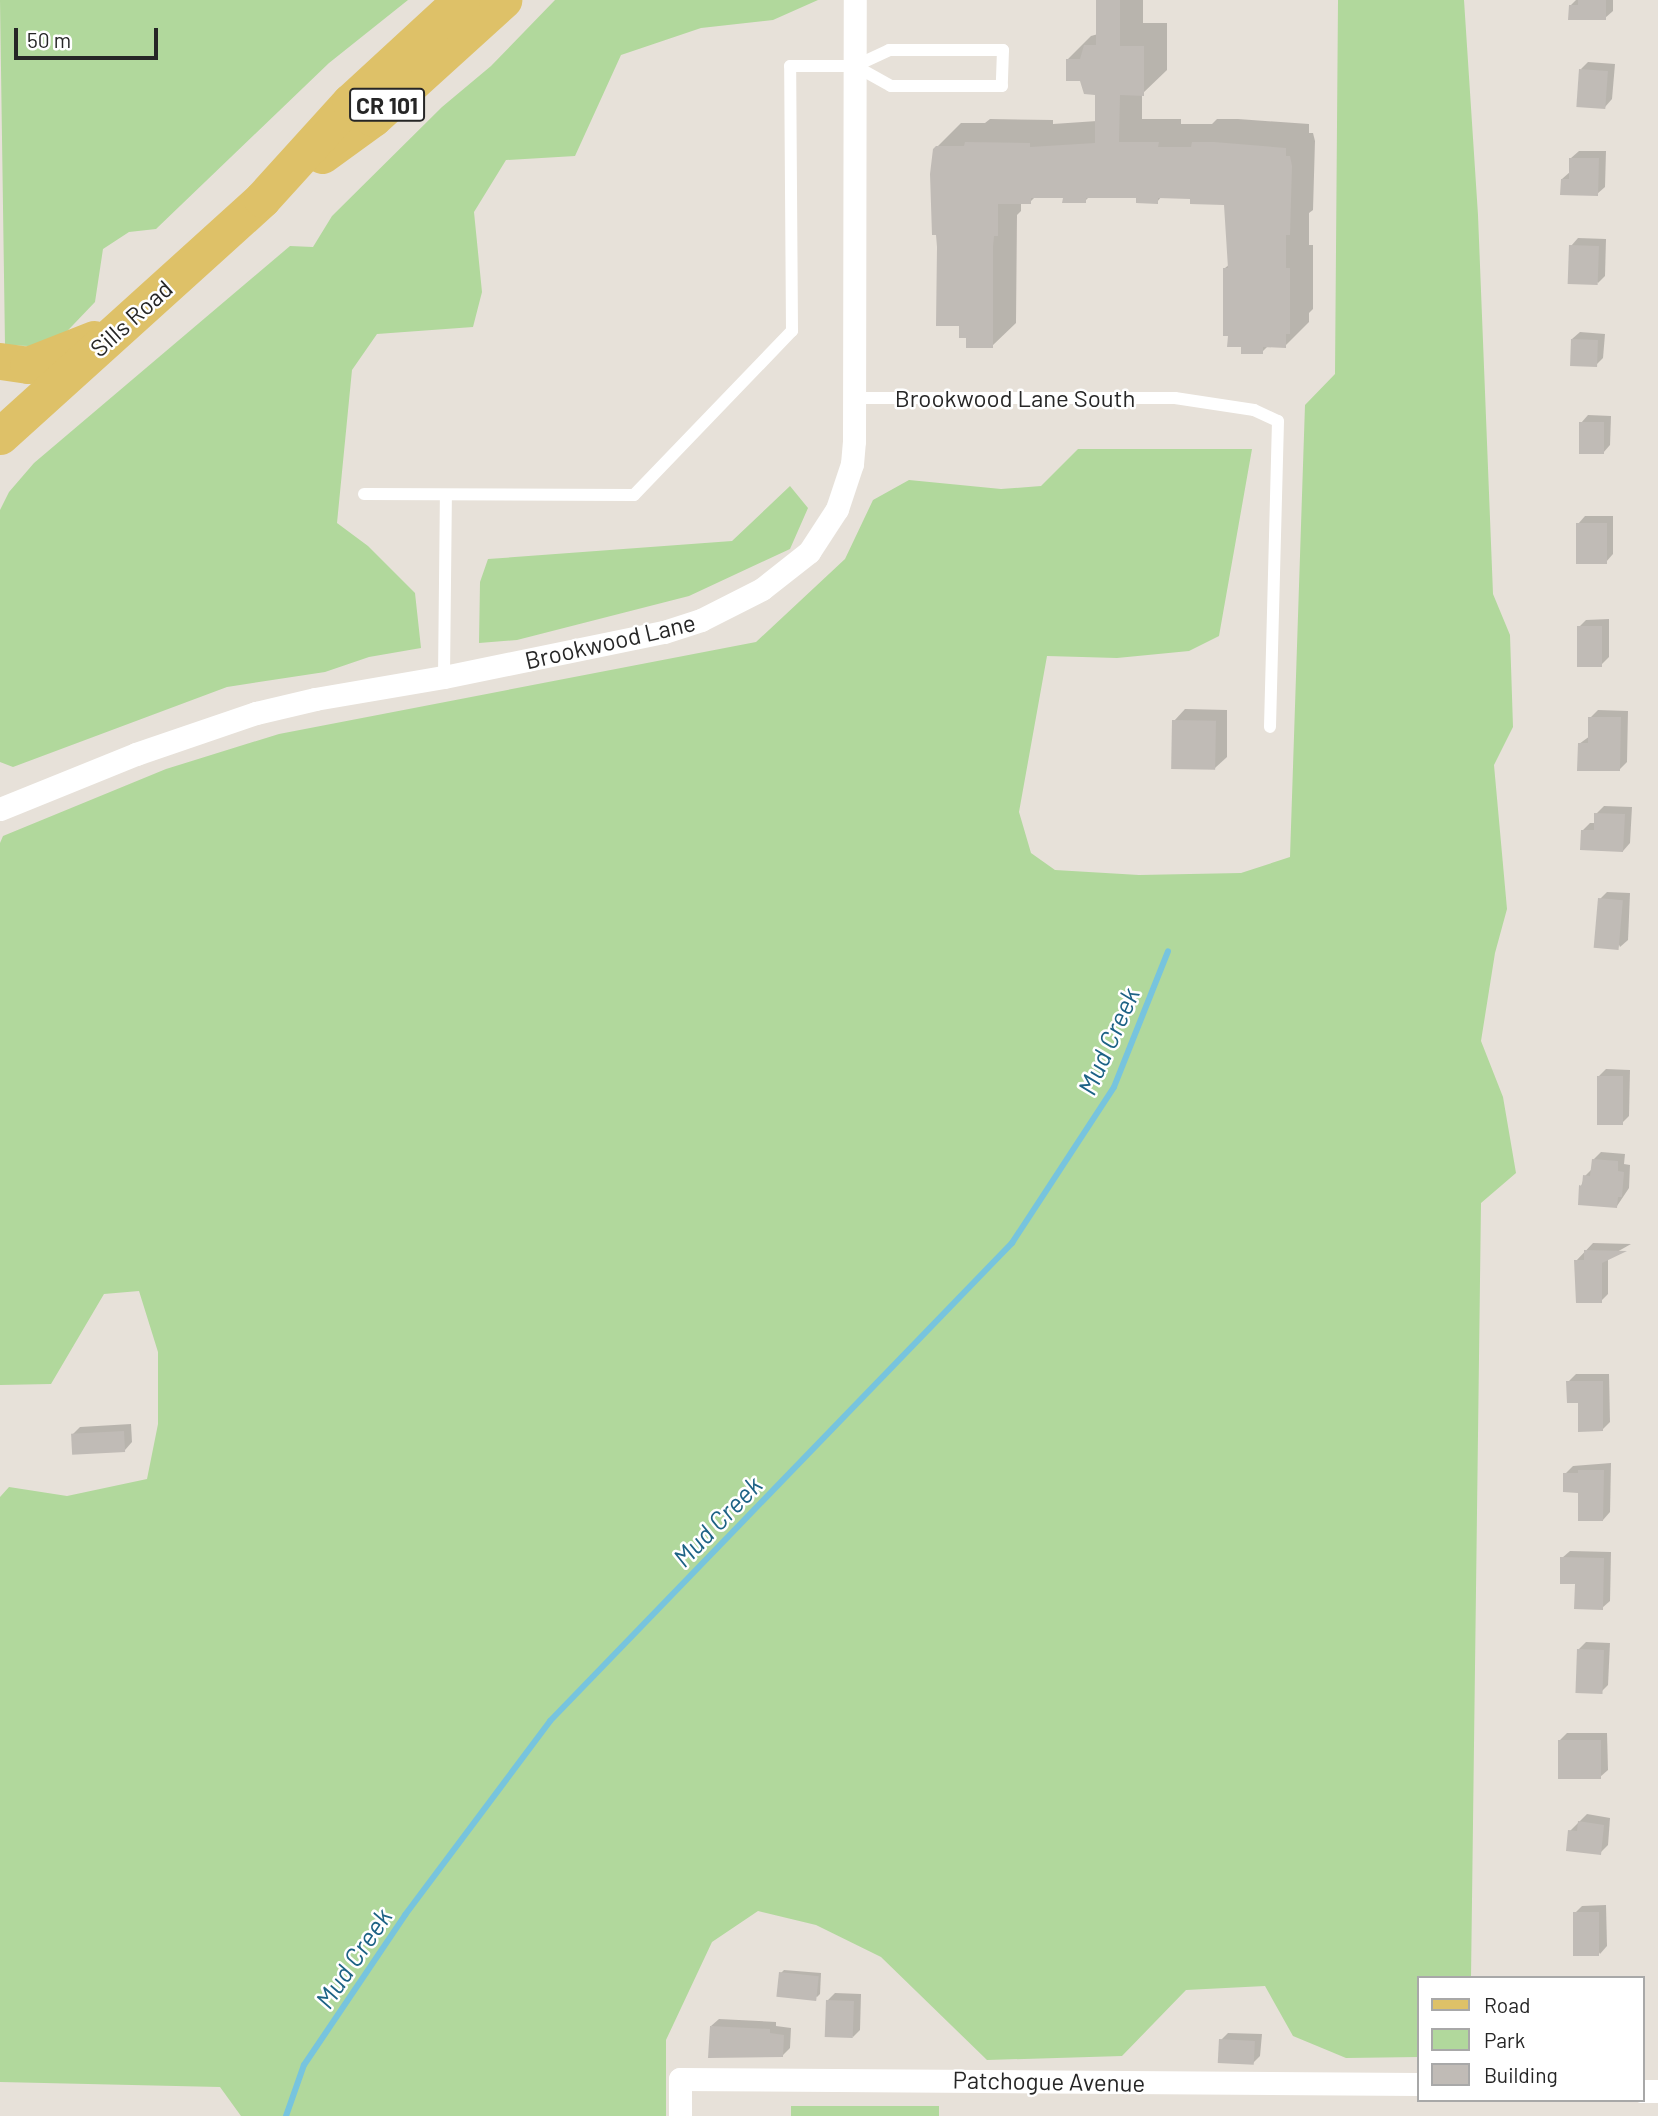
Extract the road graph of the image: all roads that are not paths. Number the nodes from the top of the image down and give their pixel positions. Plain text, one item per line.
1 (461, 0) edge
2 (503, 0) edge
3 (855, 0) edge
4 (855, 66) junction
5 (262, 199) junction
6 (121, 327) junction
7 (0, 361) edge
8 (855, 398) junction
9 (0, 436) edge
10 (364, 494) dead end
11 (446, 495) junction
12 (444, 677) junction
13 (1270, 727) dead end
14 (0, 809) edge
15 (1416, 2084) edge
16 (680, 2116) edge

1 - 5 main road, Sills Road / CR 101
2 - 5 main road, Sills Road / CR 101
3 - 4 street, Brookwood Lane
4 - 4 lane
4 - 8 street, Brookwood Lane
4 - 11 lane
5 - 6 main road, Sills Road / CR 101
6 - 7 main road
6 - 9 main road, Sills Road / CR 101
8 - 12 street, Brookwood Lane
8 - 13 lane, Brookwood Lane South
10 - 11 lane
11 - 12 lane
12 - 14 street, Brookwood Lane
15 - 16 street, Patchogue Avenue

